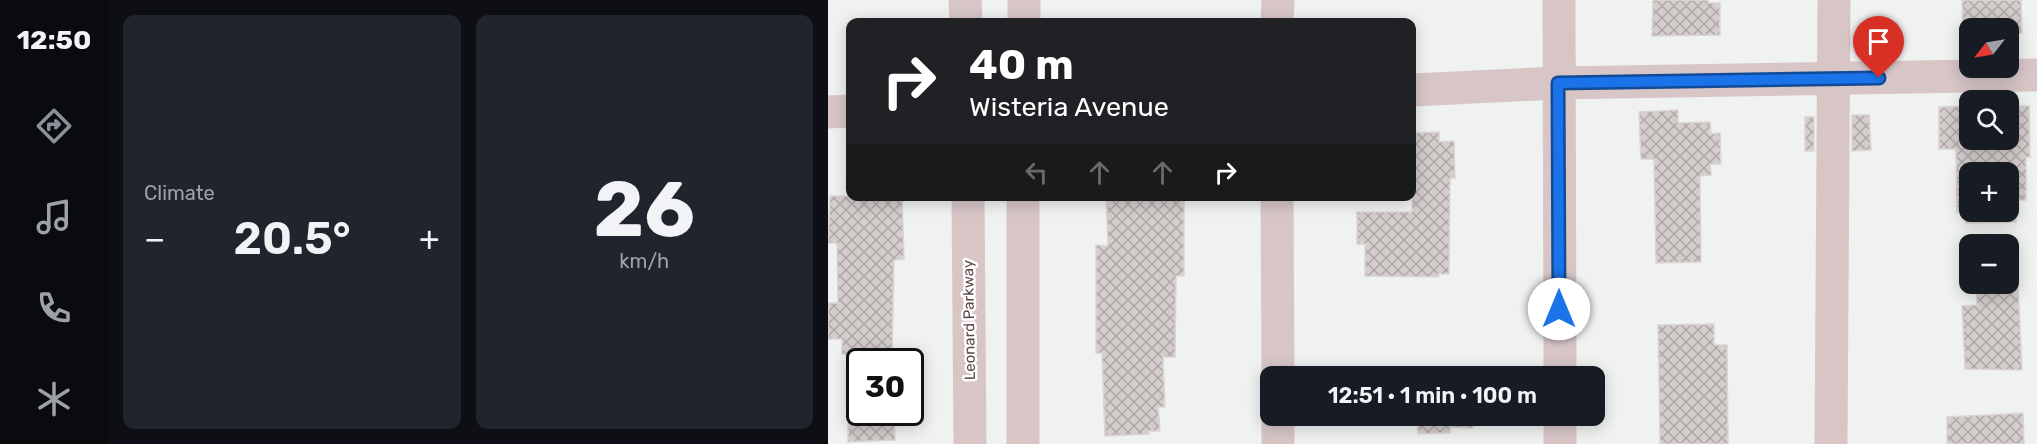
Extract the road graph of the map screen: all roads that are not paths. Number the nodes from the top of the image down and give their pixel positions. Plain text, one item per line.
1 (965, 0) edge
2 (1024, 0) edge
3 (1278, 0) edge
4 (1559, 0) edge
5 (1834, 0) edge
6 (966, 18) edge
7 (1024, 18) edge
8 (1277, 18) edge
9 (2037, 75) edge
10 (1834, 79) junction
11 (1558, 83) junction
12 (1416, 90) edge
13 (846, 111) edge
14 (828, 112) edge
15 (968, 201) edge
16 (1023, 201) edge
17 (1277, 201) edge
18 (1278, 366) edge
19 (1560, 366) edge
20 (1278, 426) edge
21 (1560, 426) edge
22 (970, 444) edge
23 (1023, 444) edge
24 (1278, 444) edge
25 (1560, 444) edge
26 (1831, 444) edge

1 - 6 street
2 - 7 street
3 - 8 street
4 - 11 street
5 - 10 street
9 - 10 street
10 - 11 street
10 - 26 street
11 - 12 street
11 - 19 street
13 - 14 street
15 - 22 street, Leonard Parkway
16 - 23 street
17 - 18 street
20 - 24 street
21 - 25 street

